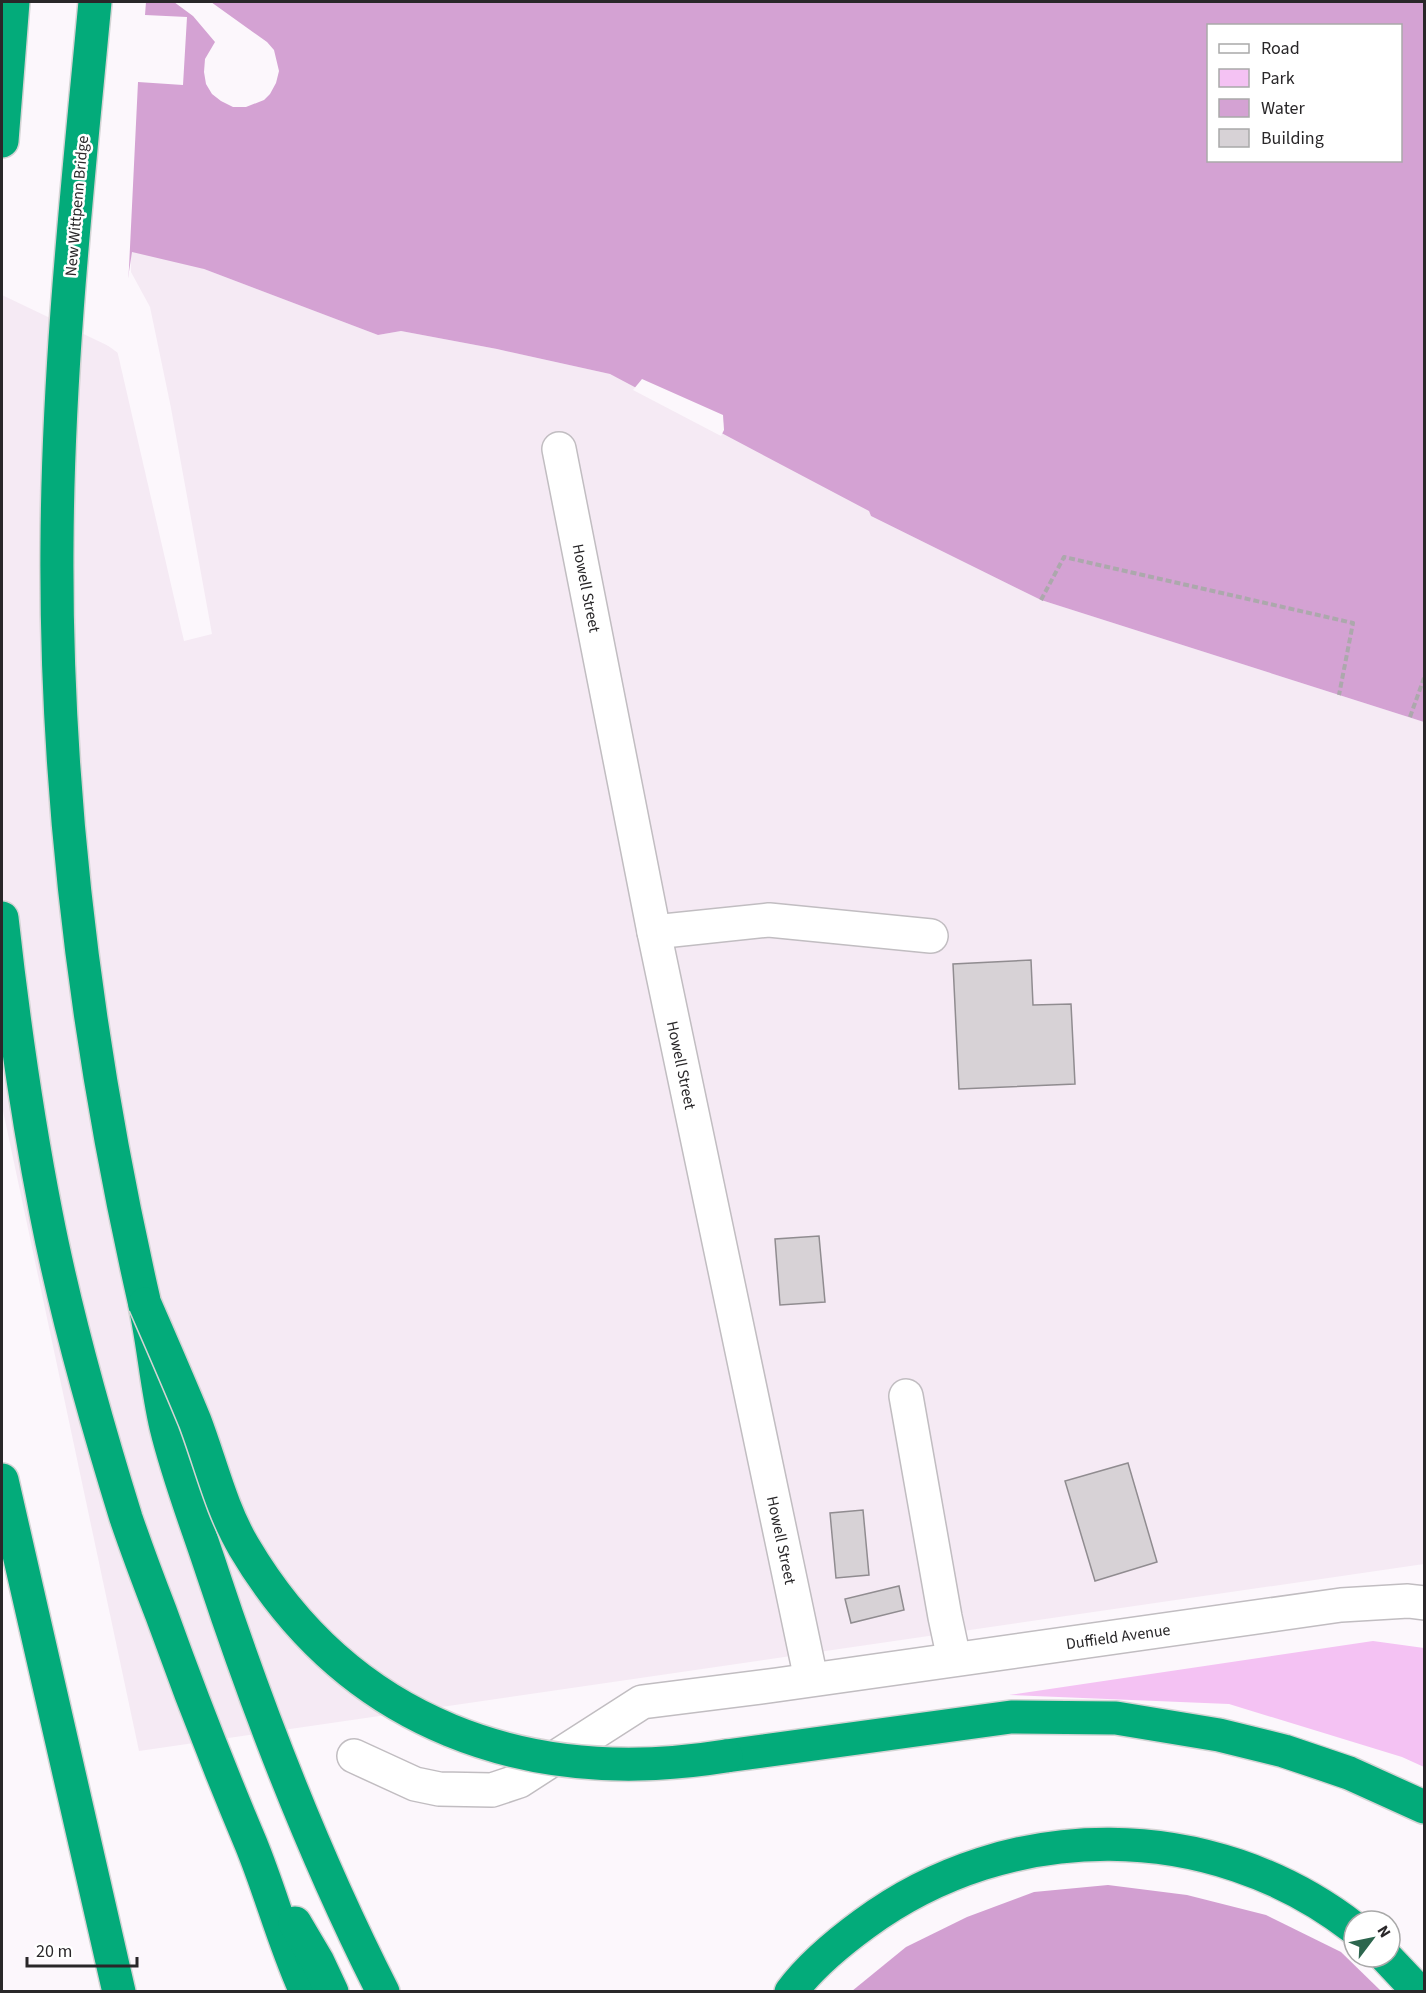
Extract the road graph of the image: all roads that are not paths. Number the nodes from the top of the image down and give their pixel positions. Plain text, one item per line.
1 (13, 2) edge
2 (95, 2) edge
3 (2, 141) edge
4 (560, 449) dead end
5 (2, 918) edge
6 (654, 932) junction
7 (931, 936) dead end
8 (145, 1304) junction
9 (906, 1396) dead end
10 (2, 1480) edge
11 (1425, 1603) edge
12 (954, 1659) junction
13 (812, 1679) junction
14 (354, 1755) dead end
15 (1425, 1807) edge
16 (256, 1857) junction
17 (1342, 1920) edge
18 (1397, 1969) edge
19 (119, 1992) edge
20 (306, 1992) edge
21 (332, 1992) edge
22 (383, 1992) edge
23 (791, 1992) edge
24 (1419, 1992) edge

1 - 3 highway
2 - 8 highway, New Wittpenn Bridge
4 - 6 street, Howell Street
5 - 16 highway
6 - 7 street
6 - 13 street, Howell Street
8 - 15 highway, bridge
8 - 22 highway, bridge
9 - 12 street
10 - 19 highway
11 - 12 street, Duffield Avenue
12 - 13 street, Duffield Avenue
13 - 14 street, Duffield Avenue
16 - 20 highway
16 - 21 highway
17 - 23 highway
18 - 24 highway

